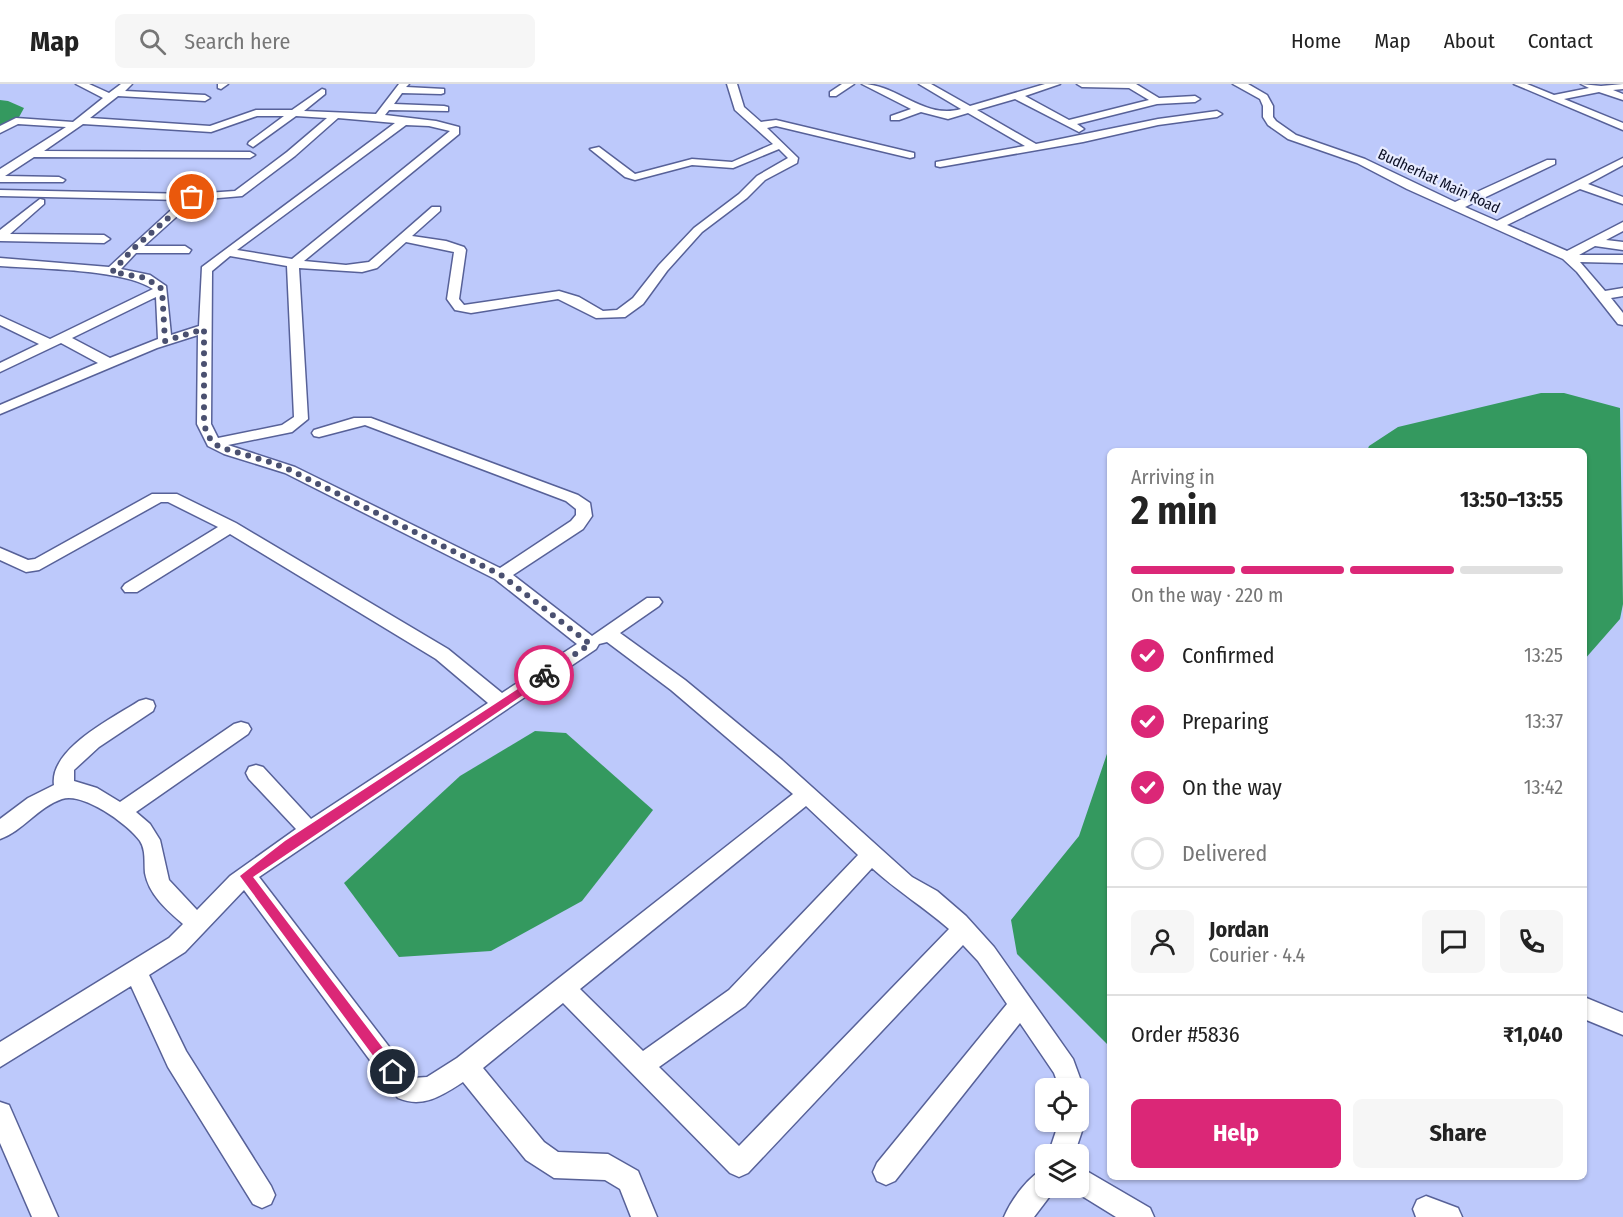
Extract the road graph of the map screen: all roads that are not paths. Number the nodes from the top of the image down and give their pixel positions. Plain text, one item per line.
1 (81, 84) edge
2 (127, 84) edge
3 (732, 84) edge
4 (849, 84) edge
5 (867, 84) edge
6 (924, 84) edge
7 (1055, 84) edge
8 (1082, 84) edge
9 (1241, 84) edge
10 (1519, 84) edge
11 (1586, 84) edge
12 (1129, 85) edge
13 (399, 86) edge
14 (1623, 86) edge
15 (1600, 89) junction
16 (441, 91) dead end
17 (322, 92) dead end
18 (833, 94) dead end
19 (112, 95) junction
20 (1017, 96) junction
21 (1623, 97) edge
22 (205, 98) dead end
23 (1553, 98) junction
24 (1195, 99) dead end
25 (1157, 101) junction
26 (444, 109) dead end
27 (920, 109) junction
28 (968, 110) junction
29 (293, 112) junction
30 (382, 112) junction
31 (1217, 114) dead end
32 (336, 115) junction
33 (895, 118) dead end
34 (403, 122) junction
35 (79, 123) junction
36 (1068, 123) junction
37 (758, 126) junction
38 (1623, 127) edge
39 (0, 130) edge
40 (1094, 137) junction
41 (780, 146) junction
42 (1032, 146) junction
43 (595, 149) dead end
44 (33, 154) junction
45 (910, 155) dead end
46 (1623, 161) edge
47 (1551, 162) dead end
48 (940, 164) dead end
49 (5, 167) edge
50 (0, 174) edge
51 (0, 179) edge
52 (59, 180) dead end
53 (1580, 185) junction
54 (0, 193) edge
55 (192, 197) junction
56 (1623, 201) edge
57 (40, 202) dead end
58 (1455, 207) junction
59 (436, 210) dead end
60 (1498, 225) junction
61 (1623, 226) edge
62 (0, 236) edge
63 (401, 238) junction
64 (104, 239) dead end
65 (1593, 242) junction
66 (1623, 246) edge
67 (133, 249) junction
68 (185, 250) dead end
69 (227, 252) junction
70 (1568, 257) junction
71 (1623, 259) edge
72 (0, 262) edge
73 (295, 263) junction
74 (112, 272) junction
75 (162, 289) junction
76 (1623, 292) edge
77 (1602, 295) junction
78 (0, 320) edge
79 (1623, 321) edge
80 (204, 329) junction
81 (65, 340) dead end
82 (165, 341) junction
83 (48, 344) junction
84 (109, 363) junction
85 (0, 368) edge
86 (0, 410) edge
87 (319, 433) dead end
88 (213, 443) junction
89 (230, 527) junction
90 (0, 553) edge
91 (501, 575) junction
92 (131, 588) dead end
93 (653, 602) dead end
94 (599, 638) junction
95 (502, 704) junction
96 (146, 706) dead end
97 (241, 729) dead end
98 (256, 773) dead end
99 (65, 789) junction
100 (808, 793) junction
101 (121, 812) junction
102 (0, 830) edge
103 (310, 831) junction
104 (872, 854) junction
105 (246, 876) junction
106 (198, 924) junction
107 (964, 929) junction
108 (135, 971) junction
109 (563, 987) junction
110 (1020, 1005) junction
111 (1587, 1009) edge
112 (1623, 1024) edge
113 (0, 1055) edge
114 (466, 1066) junction
115 (641, 1066) junction
116 (1068, 1078) edge
117 (0, 1114) edge
118 (886, 1172) dead end
119 (1089, 1186) edge
120 (262, 1195) dead end
121 (1035, 1195) edge
122 (45, 1217) edge
123 (644, 1217) edge
124 (1017, 1217) edge
125 (1141, 1217) edge

1 - 19 street
2 - 19 street
3 - 37 street
4 - 18 street
5 - 27 street
6 - 28 street
7 - 20 street
8 - 12 street
9 - 58 street, Budherhat Main Road
10 - 23 street
11 - 15 street
12 - 25 street
13 - 16 street
13 - 30 street
14 - 15 street
15 - 21 street
15 - 23 street
17 - 29 street
19 - 22 street
19 - 35 street
20 - 28 street
20 - 36 street
23 - 38 street
24 - 25 street
25 - 36 street
26 - 30 street
27 - 28 street
27 - 33 street
28 - 42 street
29 - 32 street
29 - 35 street
29 - 44 street
30 - 32 street
30 - 34 street
31 - 40 street
32 - 55 street
34 - 69 street
34 - 73 street
35 - 39 street
35 - 44 street
36 - 40 street
37 - 41 street
37 - 45 street
40 - 42 street
41 - 43 street
41 - 63 street
42 - 48 street
44 - 49 street
46 - 53 street
47 - 58 street
49 - 50 street
51 - 52 street
53 - 56 street
53 - 60 street
54 - 55 street
55 - 67 street
57 - 62 street
58 - 60 street, Budherhat Main Road
59 - 63 street
60 - 70 street, Budherhat Main Road
61 - 65 street
62 - 64 street
63 - 73 street
65 - 66 street
65 - 70 street
67 - 68 street
67 - 74 street
69 - 73 street
69 - 80 street
70 - 71 street
70 - 77 street, Budherhat Main Road
72 - 74 street
73 - 88 street
74 - 75 street
75 - 82 street
75 - 83 street
76 - 77 street
77 - 79 street, Budherhat Main Road
78 - 83 street
80 - 82 street
80 - 88 street
81 - 84 street
82 - 84 street
83 - 85 street
84 - 86 street
87 - 91 street
88 - 91 street
89 - 90 street
89 - 92 street
89 - 95 street
91 - 94 street
93 - 94 street
94 - 95 street
94 - 100 street
95 - 103 street
96 - 99 street
97 - 101 street
98 - 103 street
99 - 101 street
99 - 102 street
100 - 104 street
100 - 109 street
101 - 106 street
103 - 105 street
104 - 107 street
104 - 115 street
105 - 106 street
105 - 114 street
106 - 108 street
107 - 110 street
107 - 115 street
108 - 113 street
108 - 120 street
109 - 114 street
109 - 115 street
110 - 116 street
110 - 118 street
111 - 112 street
114 - 123 street
117 - 122 street
119 - 125 street
121 - 124 street

